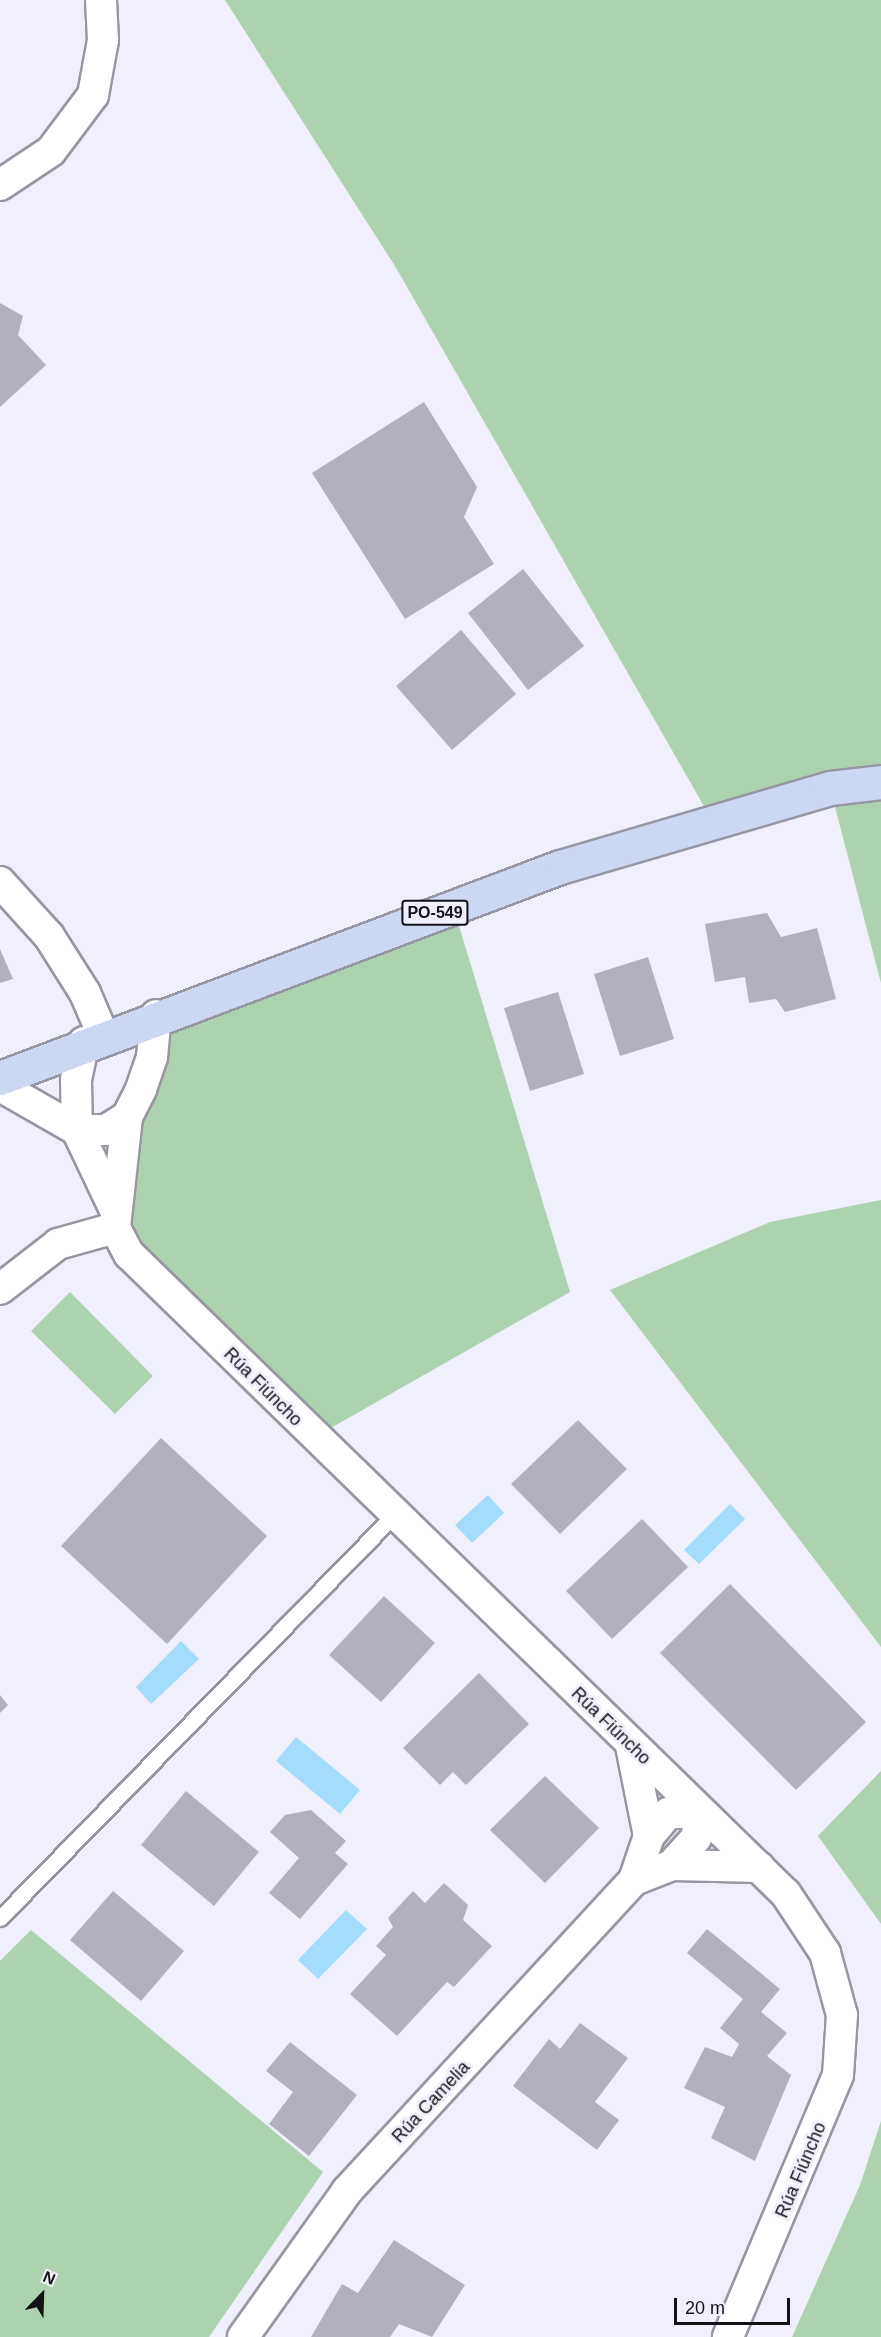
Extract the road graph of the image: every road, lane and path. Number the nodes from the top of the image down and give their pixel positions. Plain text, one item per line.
1 (101, 0) edge
2 (0, 185) edge
3 (881, 782) edge
4 (0, 882) edge
5 (156, 1015) junction
6 (93, 1039) junction
7 (0, 1078) edge
8 (0, 1086) edge
9 (127, 1117) junction
10 (77, 1130) junction
11 (115, 1219) junction
12 (0, 1288) edge
13 (393, 1516) junction
14 (631, 1745) junction
15 (701, 1813) junction
16 (649, 1836) junction
17 (672, 1865) junction
18 (759, 1867) junction
19 (634, 1880) junction
20 (0, 1918) edge
21 (243, 2337) edge
22 (728, 2337) edge

1 - 2 street
3 - 5 main road, PO-549
4 - 6 street
5 - 6 main road, PO-549
5 - 9 street
6 - 7 main road, PO-549
6 - 10 street, Rúa Fiúncho
8 - 10 street
9 - 10 street
9 - 11 street
10 - 11 street, Rúa Fiúncho
11 - 12 street
11 - 13 street, Rúa Fiúncho
13 - 14 street, Rúa Fiúncho
13 - 20 lane
14 - 15 street, Rúa Fiúncho
14 - 16 street
15 - 16 street
15 - 17 street
15 - 18 street, Rúa Fiúncho
16 - 19 street
17 - 18 street
17 - 19 street
18 - 22 street, Rúa Fiúncho
19 - 21 street, Rúa Camelia

